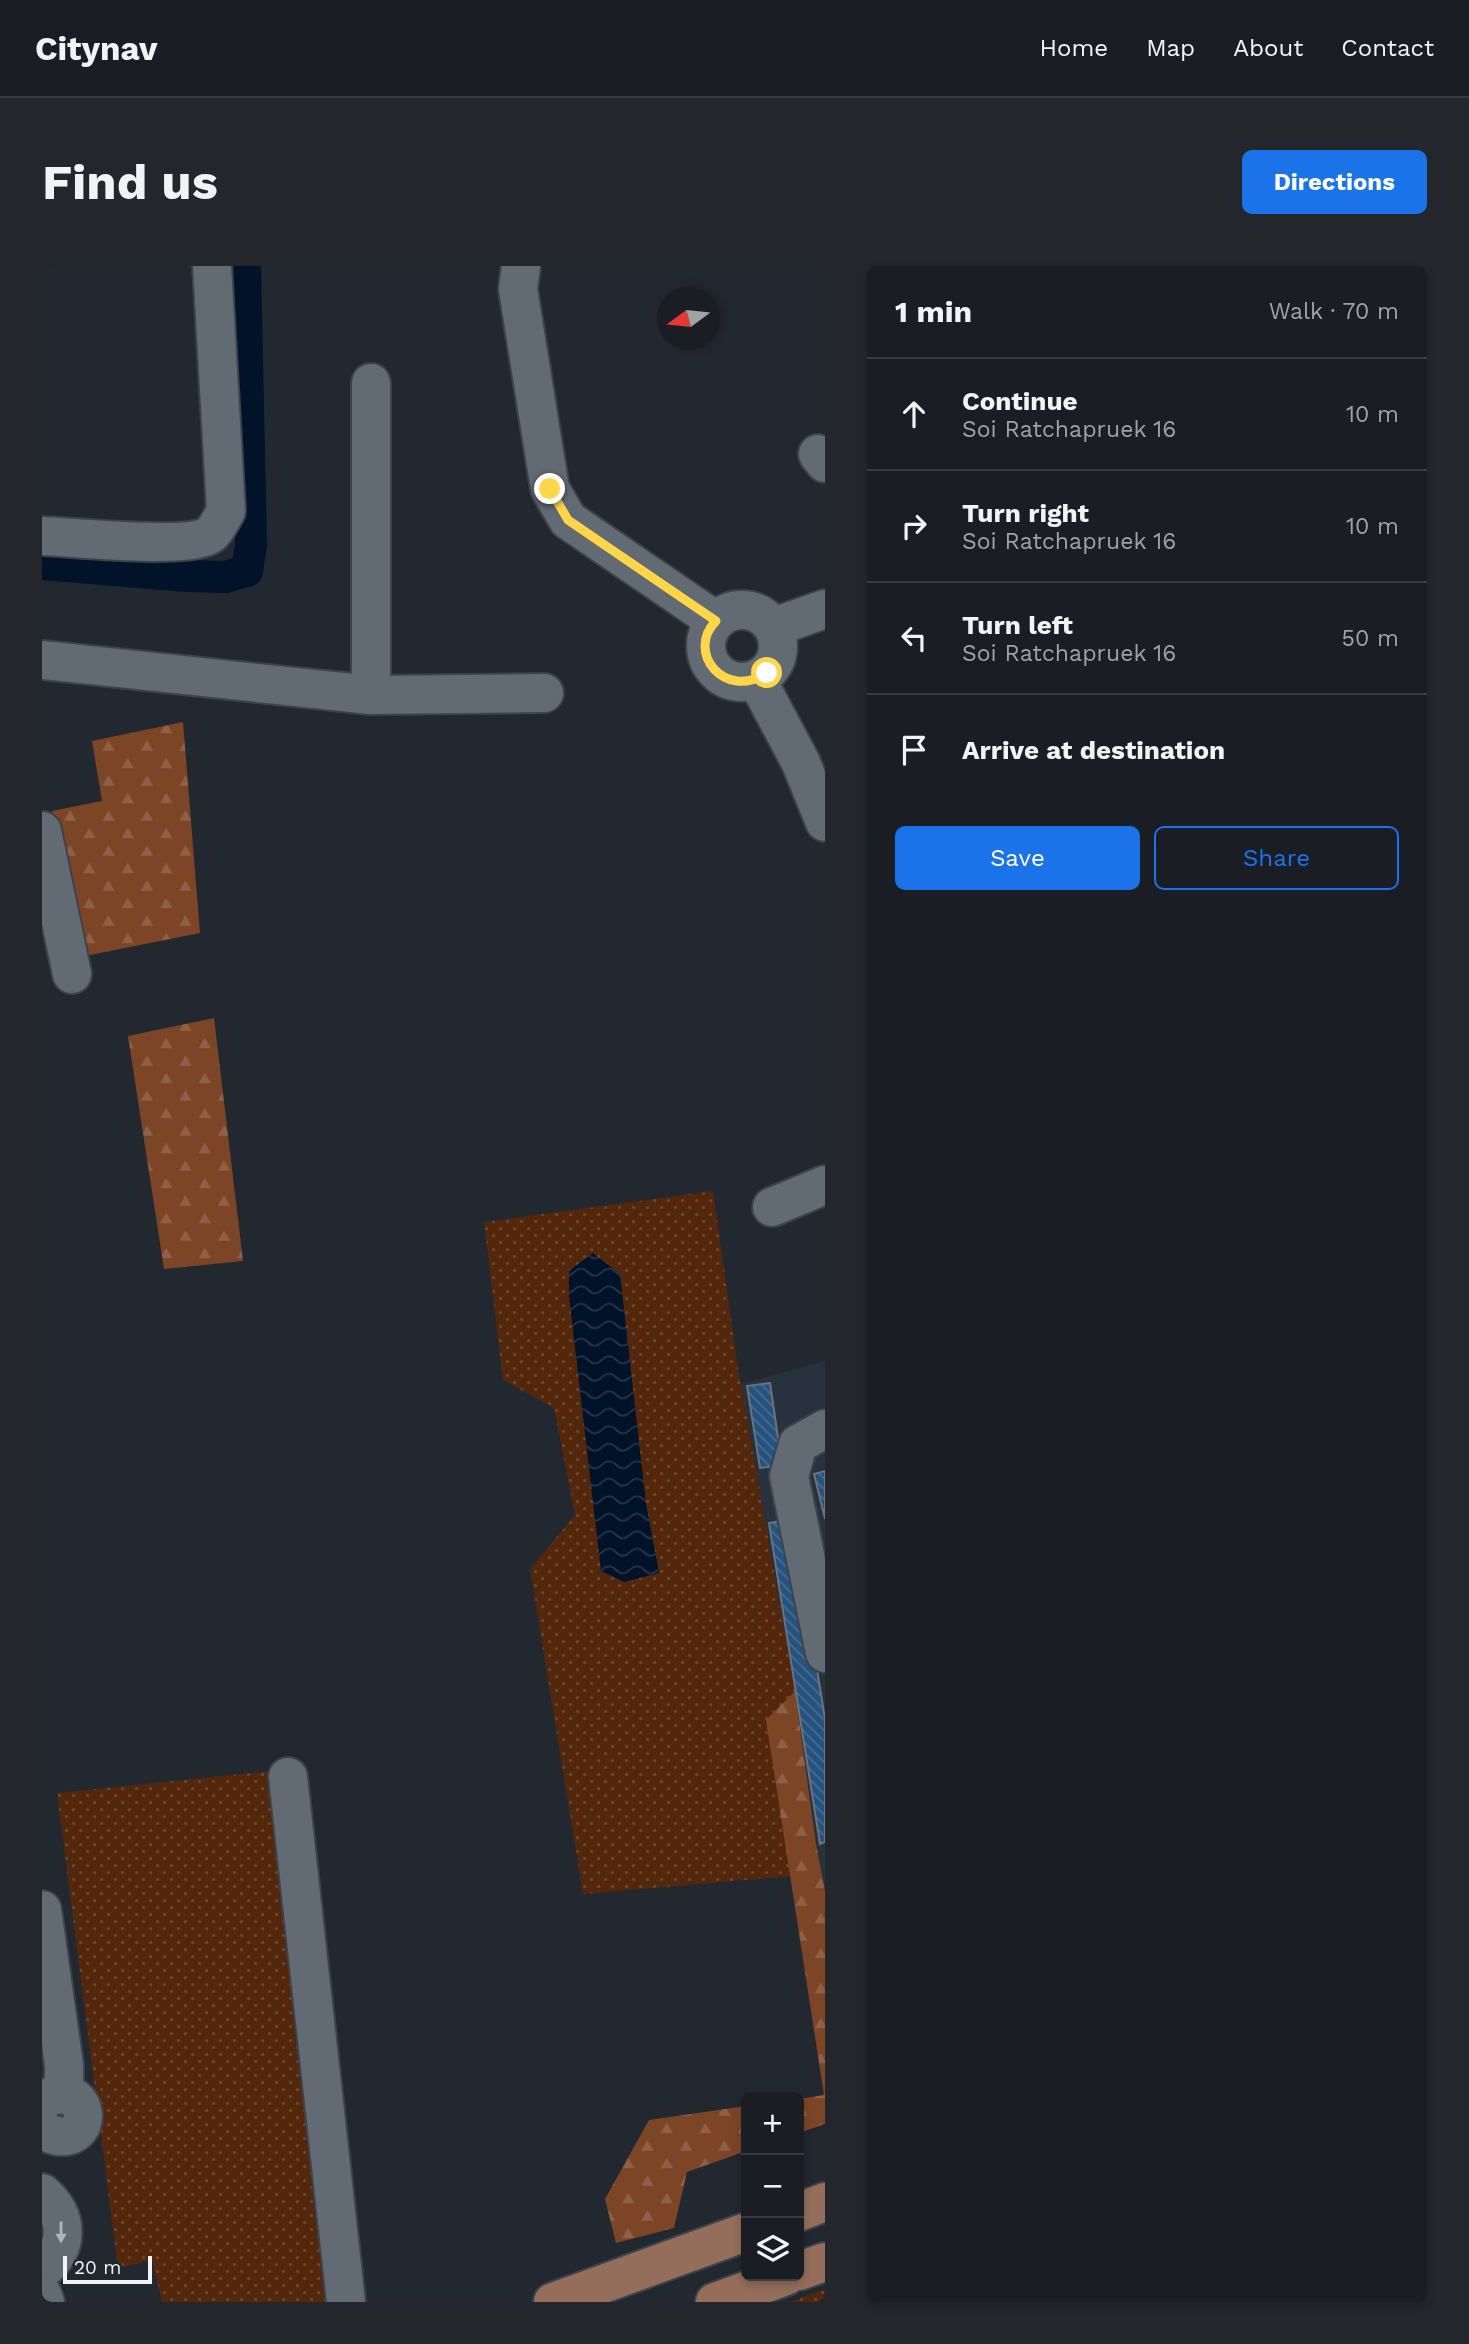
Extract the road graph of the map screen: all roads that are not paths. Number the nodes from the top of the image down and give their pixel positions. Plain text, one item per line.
1 (212, 266) edge
2 (512, 274) edge
3 (371, 383) dead end
4 (42, 536) edge
5 (825, 609) edge
6 (716, 621) junction
7 (774, 627) junction
8 (42, 660) edge
9 (757, 680) junction
10 (544, 693) dead end
11 (372, 695) junction
12 (825, 822) edge
13 (42, 831) edge
14 (72, 974) dead end
15 (825, 1185) edge
16 (772, 1207) dead end
17 (825, 1429) edge
18 (825, 1653) edge
19 (288, 1777) dead end
20 (42, 1910) edge
21 (51, 2116) edge
22 (42, 2191) edge
23 (825, 2202) edge
24 (804, 2210) edge
25 (739, 2235) edge
26 (825, 2262) edge
27 (804, 2269) edge
28 (42, 2270) edge
29 (772, 2281) edge
30 (42, 2294) edge
31 (45, 2302) edge
32 (346, 2302) edge
33 (554, 2302) edge
34 (590, 2302) edge
35 (715, 2302) edge

1 - 4 street
2 - 6 street
3 - 11 street
5 - 7 street
6 - 7 street
6 - 9 street
7 - 9 street
8 - 11 street
9 - 12 street
10 - 11 street
13 - 14 street
15 - 16 street
17 - 18 street
19 - 32 street
20 - 21 street
21 - 22 street
22 -> 28 street
23 - 24 main road
25 - 33 main road
25 - 34 main road
26 - 27 main road
29 - 35 main road
30 - 31 street

